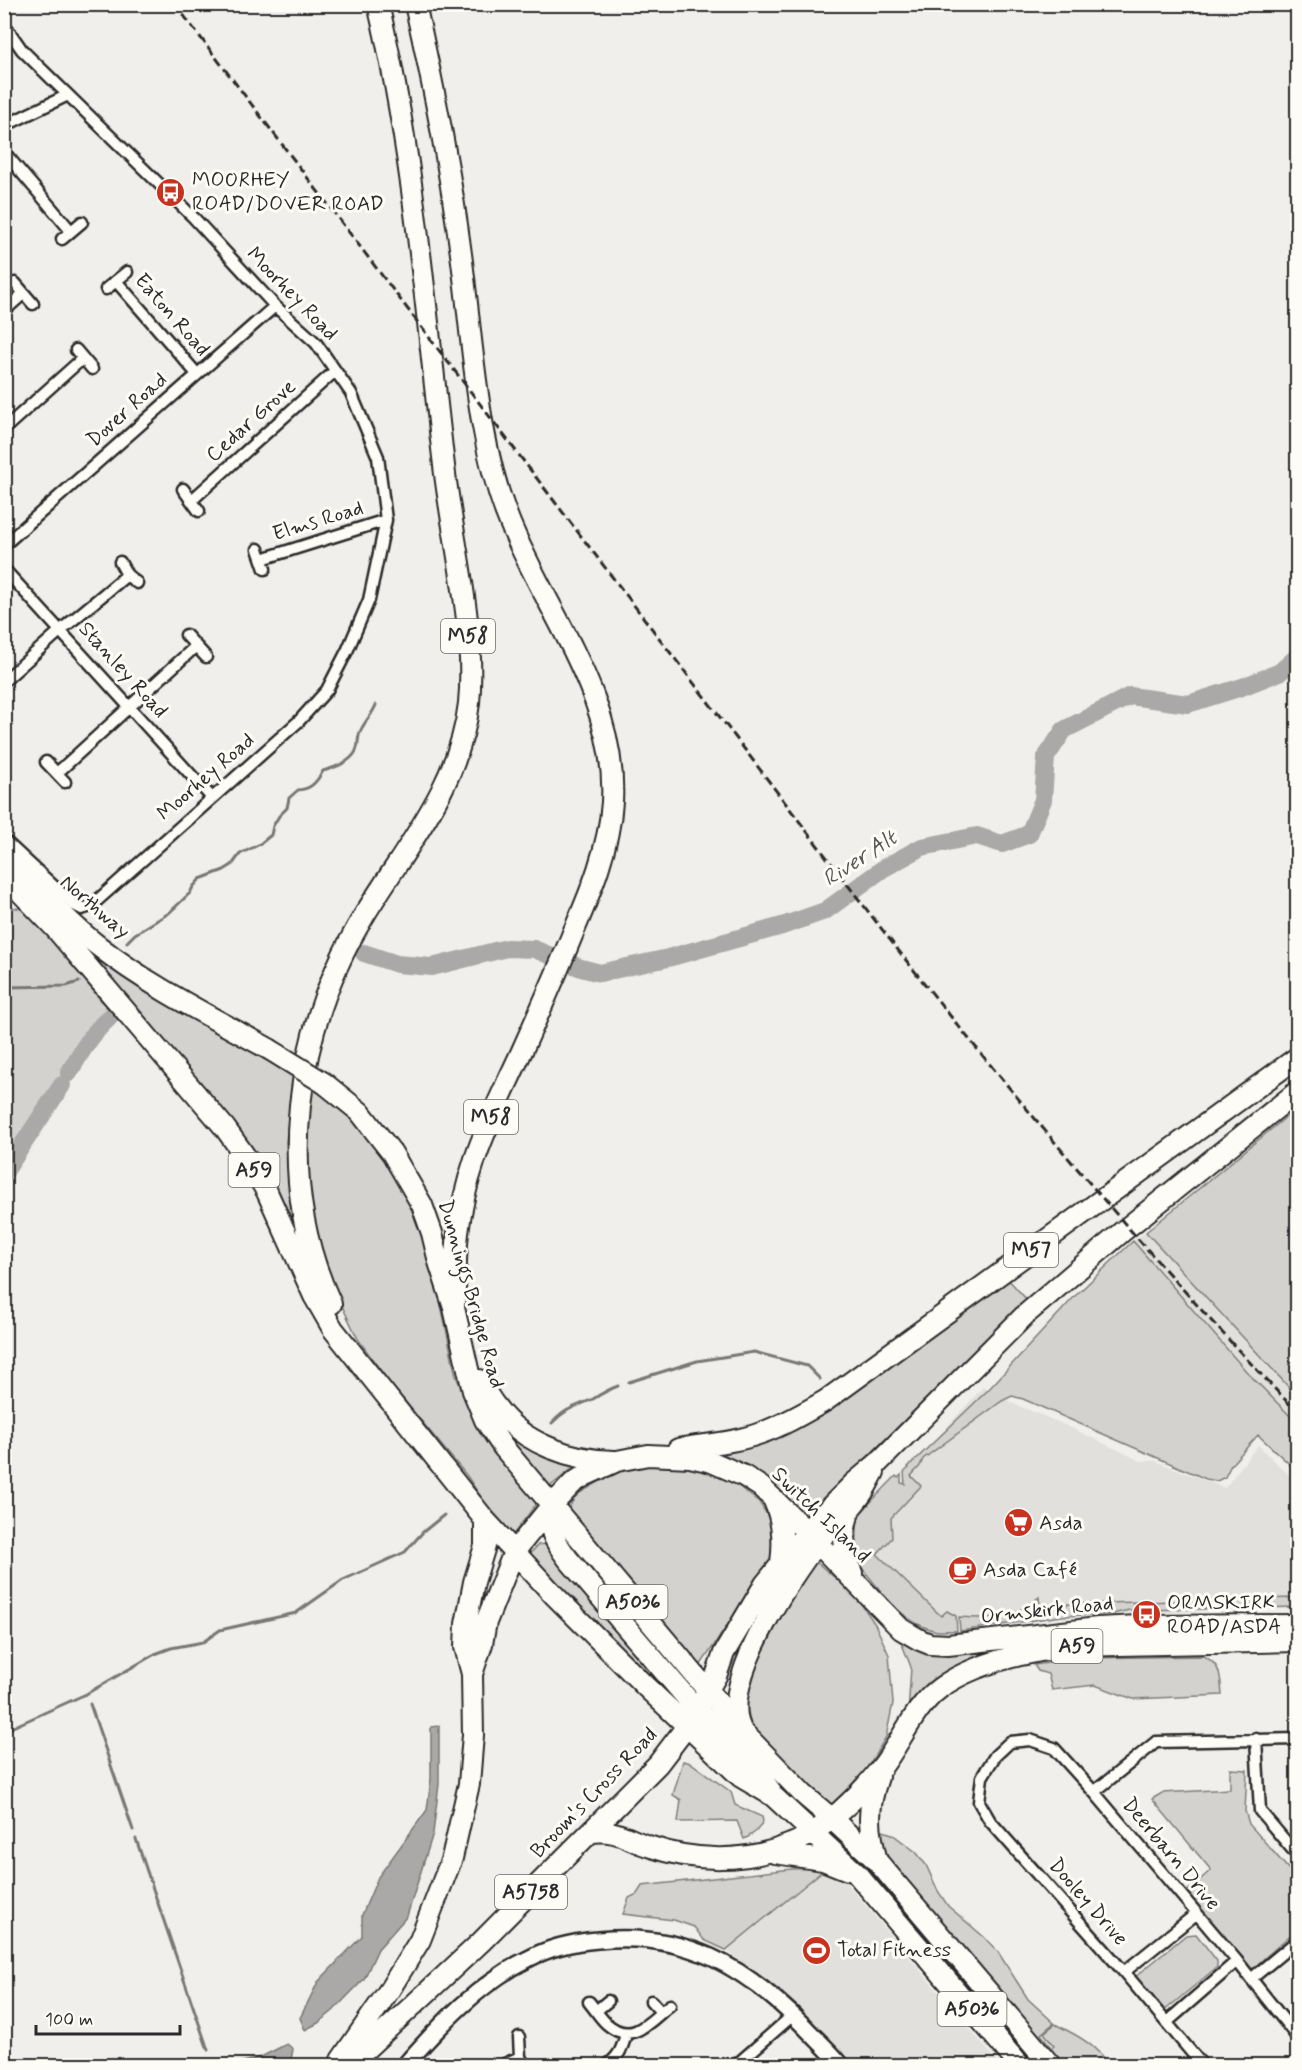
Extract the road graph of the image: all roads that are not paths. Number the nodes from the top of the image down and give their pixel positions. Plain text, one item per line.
1 (378, 4) edge
2 (415, 4) edge
3 (4, 24) edge
4 (68, 95) junction
5 (4, 126) edge
6 (4, 152) edge
7 (82, 222) dead end
8 (71, 231) junction
9 (62, 239) dead end
10 (127, 273) dead end
11 (116, 281) junction
12 (15, 283) dead end
13 (106, 289) dead end
14 (23, 294) junction
15 (33, 304) dead end
16 (275, 306) junction
17 (4, 311) edge
18 (92, 369) dead end
19 (335, 371) junction
20 (197, 374) junction
21 (4, 429) edge
22 (183, 489) dead end
23 (192, 500) junction
24 (199, 511) dead end
25 (386, 520) junction
26 (4, 528) edge
27 (9, 541) edge
28 (262, 559) dead end
29 (120, 562) dead end
30 (4, 569) edge
31 (127, 574) junction
32 (137, 583) dead end
33 (61, 630) junction
34 (186, 635) dead end
35 (195, 647) junction
36 (206, 657) dead end
37 (4, 681) edge
38 (130, 706) junction
39 (46, 762) dead end
40 (57, 773) junction
41 (65, 782) dead end
42 (212, 798) junction
43 (4, 840) edge
44 (4, 857) edge
45 (4, 875) edge
46 (84, 909) joint
47 (159, 987) joint
48 (1298, 1057) edge
49 (1298, 1091) edge
50 (454, 1308) junction
51 (352, 1352) junction
52 (466, 1357) junction
53 (648, 1455) junction
54 (617, 1461) junction
55 (878, 1463) junction
56 (774, 1499) junction
57 (552, 1505) junction
58 (850, 1506) junction
59 (485, 1520) junction
60 (561, 1530) junction
61 (812, 1537) junction
62 (514, 1552) junction
63 (780, 1563) junction
64 (856, 1582) junction
65 (884, 1613) joint
66 (1298, 1624) edge
67 (1298, 1641) edge
68 (472, 1674) junction
69 (702, 1684) junction
70 (645, 1686) junction
71 (678, 1687) junction
72 (692, 1718) junction
73 (741, 1730) junction
74 (1256, 1739) junction
75 (1298, 1739) edge
76 (995, 1756) joint
77 (881, 1768) junction
78 (1094, 1792) junction
79 (831, 1818) junction
80 (592, 1832) junction
81 (813, 1832) junction
82 (766, 1852) junction
83 (1298, 1856) edge
84 (877, 1861) junction
85 (856, 1873) junction
86 (1196, 1914) junction
87 (1298, 1940) edge
88 (1237, 1961) junction
89 (1124, 1972) junction
90 (1251, 1979) junction
91 (608, 2001) dead end
92 (651, 2001) dead end
93 (793, 2015) junction
94 (1167, 2022) junction
95 (626, 2034) junction
96 (519, 2037) dead end
97 (1298, 2038) edge
98 (522, 2061) edge
99 (742, 2064) edge
100 (338, 2066) edge
101 (404, 2066) edge
102 (500, 2066) edge
103 (606, 2066) edge
104 (842, 2066) edge
105 (1020, 2066) edge
106 (1051, 2066) edge
107 (1203, 2066) edge

1 - 51 highway, M58
2 - 50 highway, M58
3 - 4 street, Moorhey Road
4 - 5 street
4 - 16 street, Moorhey Road
6 - 8 street
7 - 8 street
8 - 9 street
10 - 11 street, Eaton Road
11 - 13 street, Eaton Road
11 - 20 street, Eaton Road
12 - 14 street
14 - 15 street
14 - 17 street
16 - 19 street, Moorhey Road
16 - 20 street, Dover Road
18 - 21 street
19 - 23 street, Cedar Grove
19 - 25 street, Moorhey Road
20 - 27 street, Dover Road
22 - 23 street
23 - 24 street
25 - 28 street, Elms Road
25 - 42 street, Moorhey Road
26 - 27 street
29 - 31 street
30 - 33 street, Stanley Road
31 - 32 street
31 - 33 street
33 - 37 street
33 - 38 street, Stanley Road
34 - 35 street
35 - 36 street
35 - 38 street
38 - 40 street
38 - 42 street, Stanley Road
39 - 40 street
40 - 41 street
42 - 46 street, Moorhey Road
43 - 46 street, Northway
44 - 47 highway, Northway / A59
45 - 51 highway, Northway / A59
47 - 50 highway, Dunnings Bridge Road / A59, bridge
48 - 53 highway, M57
49 - 55 highway, M57
50 - 52 highway, Dunnings Bridge Road / A59
51 - 59 highway, A59
52 - 54 highway, A59
52 - 57 highway, Dunnings Bridge Road / A5036
53 - 54 highway, Switch Island / A59
53 - 56 highway, Switch Island / A59
54 - 57 highway, Switch Island / A5758
55 - 58 highway, M57
55 - 61 highway, M57
56 - 61 highway, Switch Island / A59
56 - 63 highway
57 - 60 highway, A5036
57 - 62 highway, Switch Island / A5758
58 - 61 highway, M57
58 - 64 highway, M57
59 - 62 highway, A5036
59 - 68 highway, A5758
60 - 62 highway
60 - 69 highway, A5036
60 - 71 highway
61 - 63 highway
61 - 64 highway, Switch Island / A59
61 - 73 highway
62 - 68 highway, Switch Island / A5758
62 - 70 highway, A5036
63 - 69 highway, Broom's Cross Road / A5758
64 - 65 highway, Switch Island / A59
65 - 66 highway, Ormskirk Road / A59
67 - 77 highway, Ormskirk Road / A59
68 - 100 highway, Broom's Cross Road / A5758
69 - 71 highway
69 - 72 highway, Broom's Cross Road / A5758
69 - 73 highway, A5036
70 - 71 highway
70 - 72 highway, A5036
71 - 72 highway
72 - 80 highway, Broom's Cross Road / A5758
72 - 81 highway, A5036
73 - 79 highway, A5036
74 - 75 street
74 - 78 street
74 - 83 street
76 - 78 street, Deerbarn Drive
76 - 89 street, Dooley Drive
77 - 79 highway, A59
77 - 84 highway
78 - 86 street, Deerbarn Drive
79 - 81 highway
79 - 84 highway, A5036
80 - 82 highway
80 - 100 highway, Broom's Cross Road / A5758
81 - 82 highway
81 - 85 highway, A5036
82 - 85 highway
84 - 106 highway, A5036
85 - 105 highway, A5036
86 - 88 street, Deerbarn Drive
86 - 89 street
87 - 90 street
88 - 90 street, Deerbarn Drive
88 - 94 street
89 - 94 street, Dooley Drive
90 - 97 street, Deerbarn Drive
91 - 95 street
92 - 95 street
93 - 99 street
93 - 101 main road
93 - 104 main road
94 - 107 street, Dooley Drive
95 - 103 street
96 - 98 street
98 - 102 street

